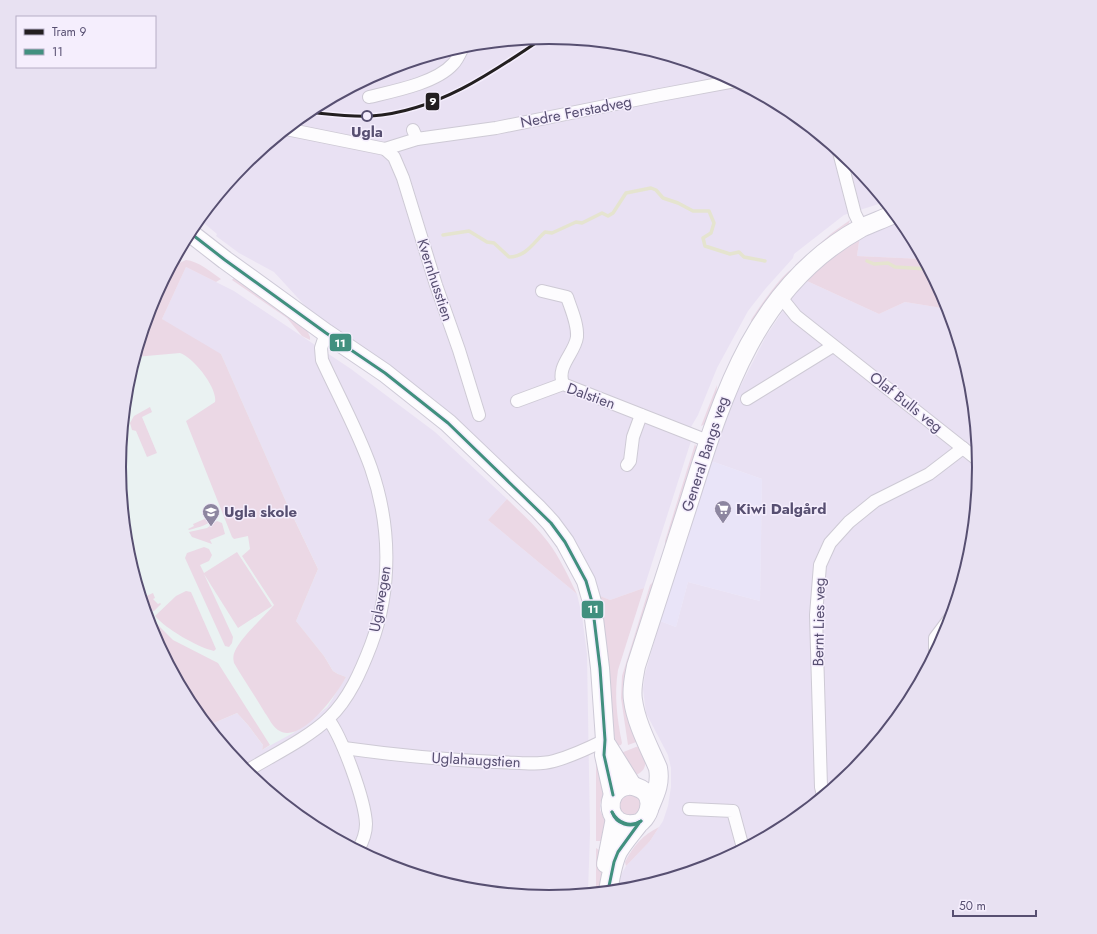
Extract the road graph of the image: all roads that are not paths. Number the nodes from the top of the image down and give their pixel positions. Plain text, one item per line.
1 (459, 53) edge
2 (726, 84) edge
3 (369, 97) dead end
4 (292, 130) edge
5 (385, 149) junction
6 (842, 162) edge
7 (889, 216) edge
8 (862, 228) junction
9 (194, 236) edge
10 (542, 291) dead end
11 (780, 296) junction
12 (326, 334) junction
13 (833, 346) junction
14 (563, 384) junction
15 (747, 399) dead end
16 (517, 401) dead end
17 (479, 415) dead end
18 (641, 415) junction
19 (708, 441) junction
20 (963, 448) junction
21 (972, 455) edge
22 (627, 465) dead end
23 (328, 719) junction
24 (605, 740) junction
25 (344, 748) junction
26 (654, 758) junction
27 (251, 768) edge
28 (635, 786) junction
29 (821, 790) edge
30 (613, 795) junction
31 (689, 809) dead end
32 (644, 816) junction
33 (615, 818) junction
34 (742, 843) edge
35 (361, 846) edge
36 (609, 885) edge
37 (607, 886) edge

1 - 3 street
2 - 5 street, Nedre Ferstadveg
4 - 5 street, Nedre Ferstadveg
5 - 17 street, Kvernhusstien
6 - 8 street
7 - 8 street, General Bangs veg
8 - 11 street, General Bangs veg
9 - 12 street
10 - 14 street
11 - 13 street, Olaf Bulls veg
11 - 19 street, General Bangs veg
12 - 23 street, Uglavegen
12 - 24 street
13 - 15 street
13 - 20 street, Olaf Bulls veg
14 - 16 street, Dalstien
14 - 18 street, Dalstien
18 - 19 street, Dalstien
18 - 22 street
19 - 26 street, General Bangs veg
20 - 21 street, Olaf Bulls veg
20 - 29 street, Bernt Lies veg
23 - 25 street
23 - 27 street, Uglavegen
24 - 25 street, Uglahaugstien
24 - 28 street
24 - 30 street
25 - 35 street
26 - 28 street
26 - 32 street, General Bangs veg
28 - 30 street
28 - 32 street
30 - 33 street
31 - 34 street
32 - 33 street
32 - 36 street, General Bangs veg
33 - 37 street

